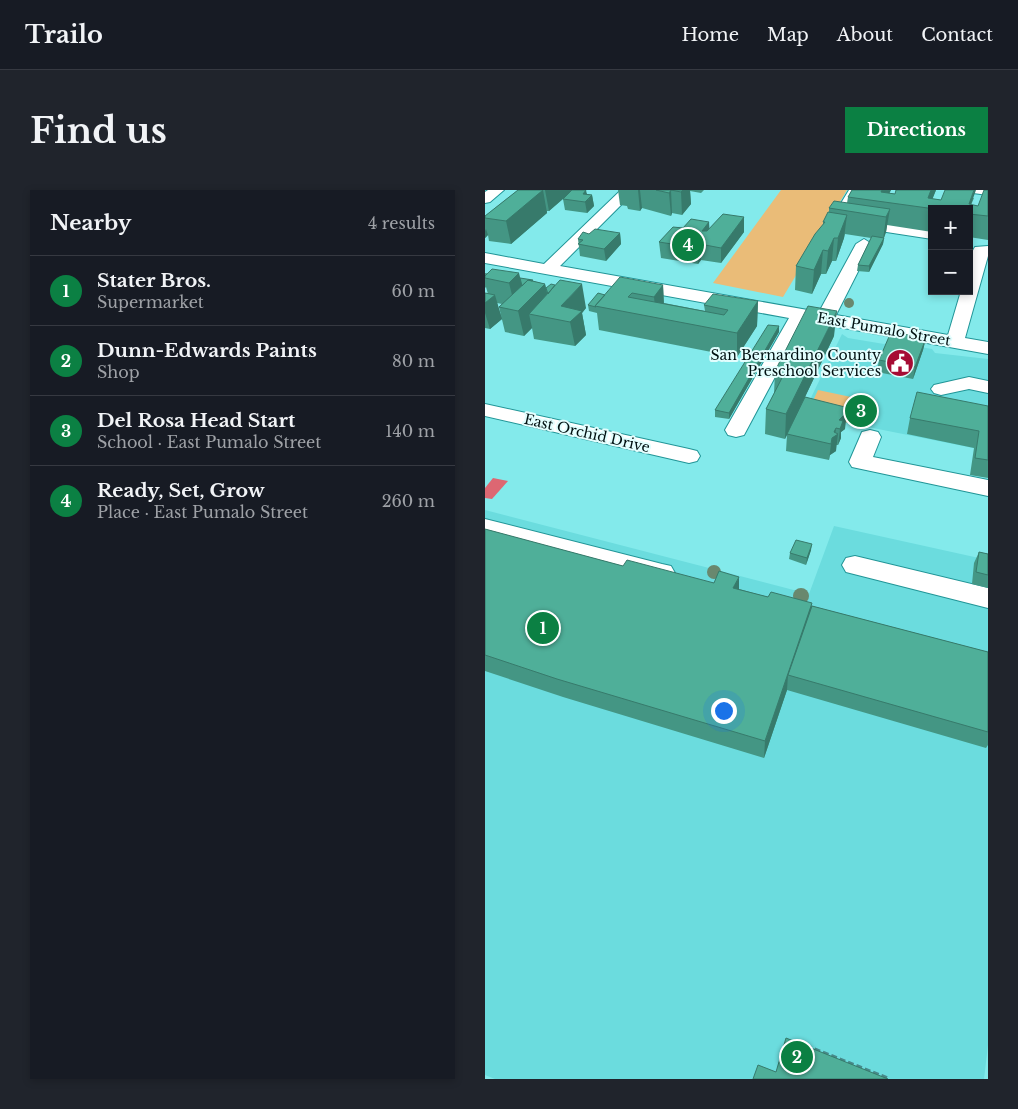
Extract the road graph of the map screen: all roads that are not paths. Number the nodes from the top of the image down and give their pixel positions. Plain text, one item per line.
1 (497, 190) edge
2 (629, 190) edge
3 (855, 190) edge
4 (978, 190) edge
5 (988, 191) edge
6 (485, 199) edge
7 (928, 233) edge
8 (973, 241) edge
9 (988, 243) edge
10 (864, 244) dead end
11 (988, 251) edge
12 (485, 258) edge
13 (548, 270) junction
14 (979, 289) edge
15 (800, 314) junction
16 (825, 319) junction
17 (955, 342) junction
18 (988, 348) edge
19 (988, 387) edge
20 (941, 389) dead end
21 (485, 410) edge
22 (736, 430) dead end
23 (870, 437) dead end
24 (689, 456) dead end
25 (988, 488) edge
26 (485, 528) edge
27 (855, 565) dead end
28 (688, 579) edge
29 (988, 598) edge

1 - 6 street
2 - 13 street
3 - 7 street
4 - 5 street
8 - 9 street
10 - 16 street
11 - 14 street
12 - 13 street, East Pumalo Street
13 - 15 street, East Pumalo Street
14 - 17 street
15 - 16 street, East Pumalo Street
15 - 22 street
16 - 17 street, East Pumalo Street
17 - 18 street, East Pumalo Street
19 - 20 street
21 - 24 street, East Orchid Drive
23 - 25 street
26 - 28 street
27 - 29 street

